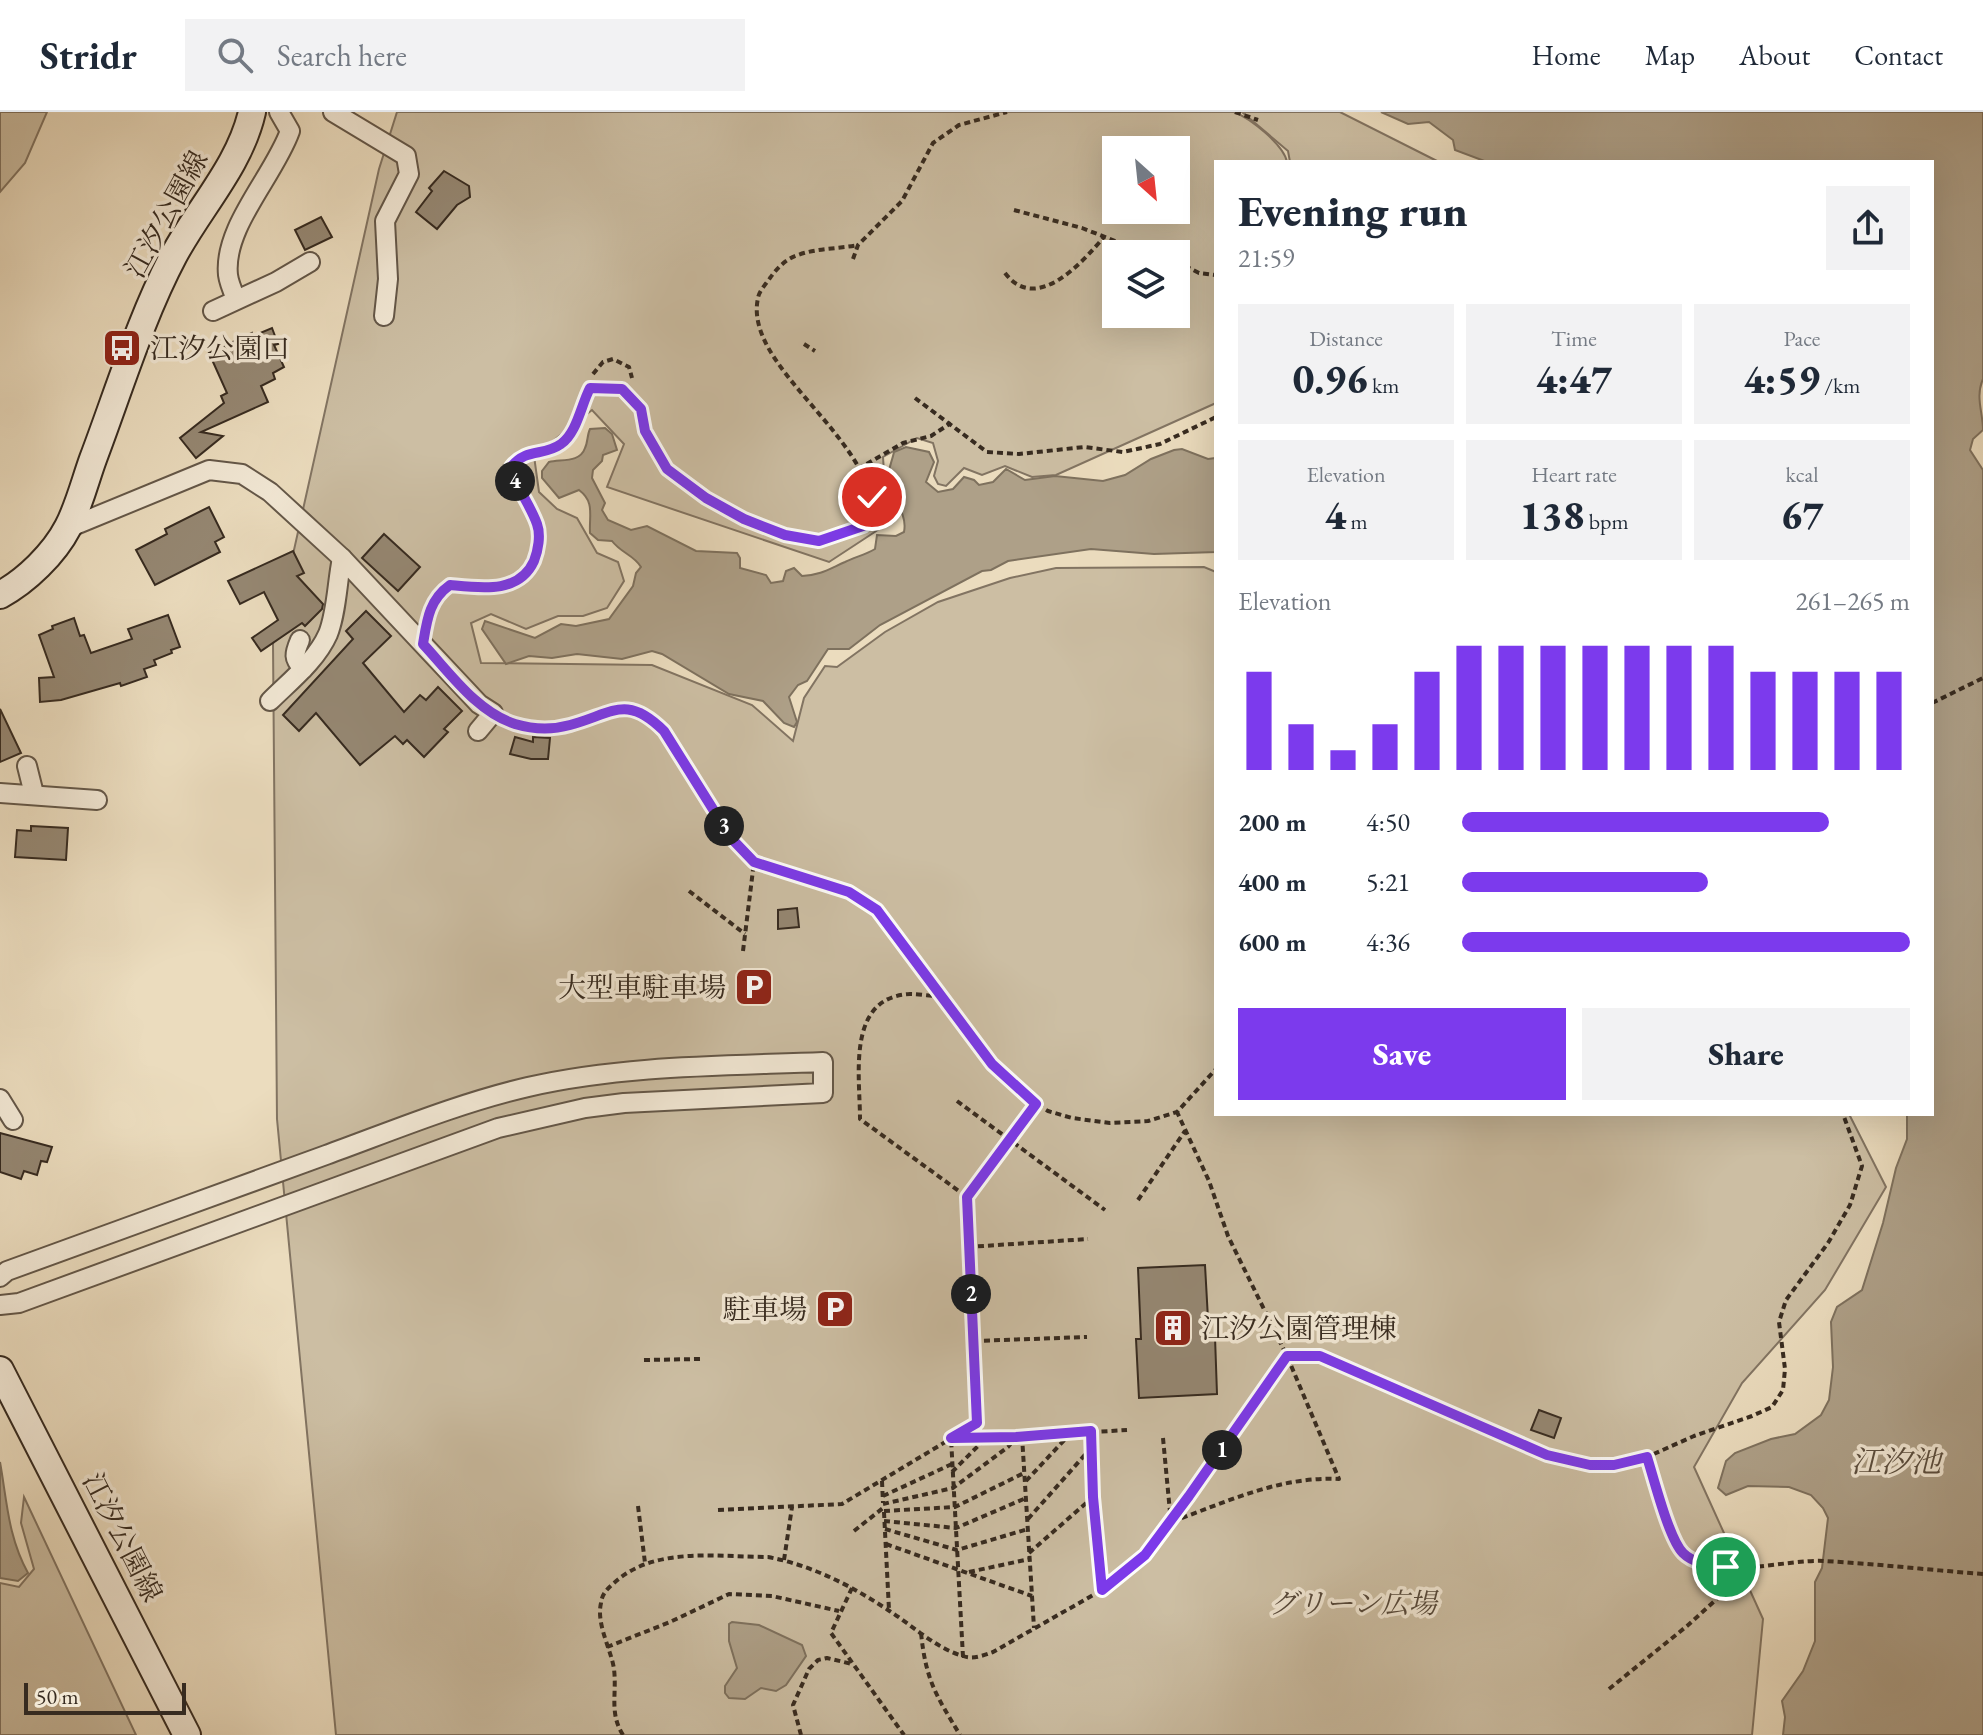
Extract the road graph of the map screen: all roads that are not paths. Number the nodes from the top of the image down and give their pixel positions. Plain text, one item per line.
1 (252, 112) edge
2 (279, 112) edge
3 (333, 112) edge
4 (310, 262) dead end
5 (236, 299) junction
6 (213, 311) dead end
7 (384, 316) dead end
8 (590, 388) road end
9 (641, 409) road end
10 (68, 528) junction
11 (342, 558) junction
12 (0, 595) edge
13 (300, 640) dead end
14 (303, 669) junction
15 (270, 701) dead end
16 (478, 731) dead end
17 (27, 766) dead end
18 (0, 793) edge
19 (34, 794) junction
20 (97, 800) dead end
21 (0, 1099) edge
22 (13, 1120) dead end
23 (0, 1277) edge
24 (0, 1305) edge
25 (0, 1370) edge
26 (187, 1735) edge

1 - 10 main road, 江汐公園線
2 - 5 street
3 - 7 street
4 - 5 street
5 - 6 street
8 - 9 lane
10 - 11 street
10 - 12 main road, 江汐公園線
11 - 14 street
11 - 16 street
13 - 14 street
14 - 15 street
17 - 19 street
18 - 19 street
19 - 20 street
21 - 22 street
23 - 24 street
25 - 26 main road, 江汐公園線

